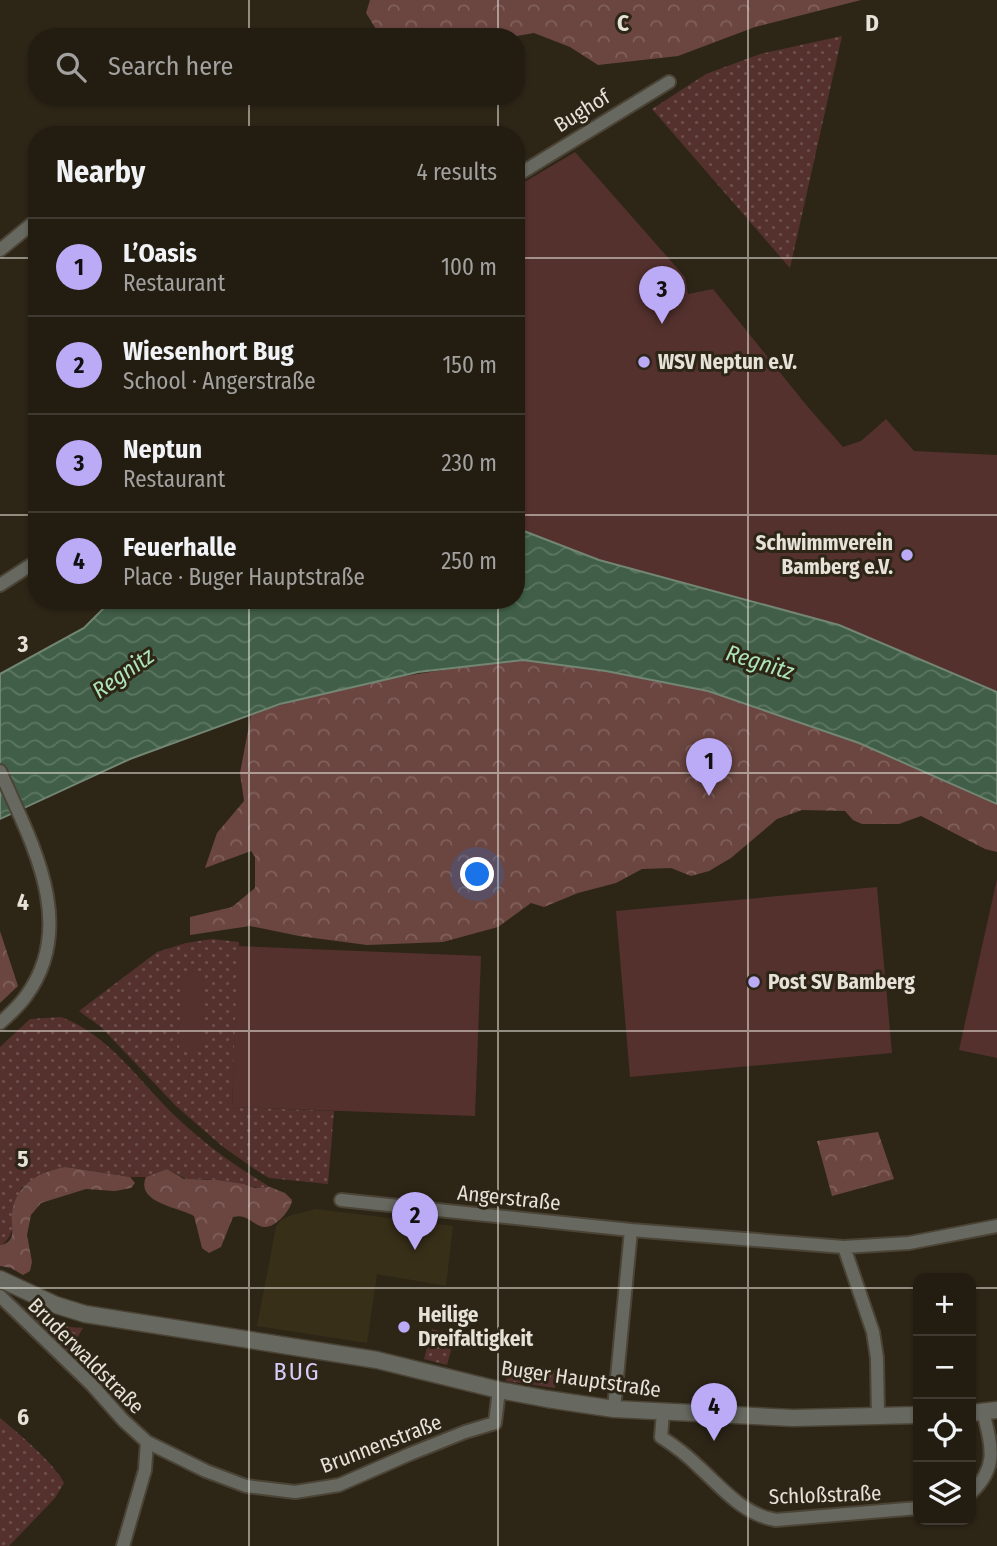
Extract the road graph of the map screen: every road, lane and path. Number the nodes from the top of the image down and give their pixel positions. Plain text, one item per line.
1 (669, 82) dead end
2 (525, 170) edge
3 (28, 227) edge
4 (0, 250) edge
5 (28, 567) edge
6 (0, 585) edge
7 (0, 771) edge
8 (0, 1023) edge
9 (341, 1200) dead end
10 (997, 1226) edge
11 (631, 1230) junction
12 (844, 1247) junction
13 (0, 1279) edge
14 (0, 1296) edge
15 (499, 1390) junction
16 (614, 1409) junction
17 (663, 1412) junction
18 (984, 1412) edge
19 (913, 1415) edge
20 (878, 1416) junction
21 (147, 1442) junction
22 (246, 1486) joint
23 (976, 1489) edge
24 (913, 1508) edge
25 (123, 1546) edge

1 - 2 street, Bughof
3 - 4 street
5 - 6 street
7 - 8 street
9 - 11 street, Angerstraße
10 - 12 street, Angerstraße
11 - 12 street, Angerstraße
11 - 16 street
12 - 20 street
13 - 15 street, Buger Hauptstraße
14 - 21 street, Bruderwaldstraße
15 - 16 street, Buger Hauptstraße
15 - 22 street, Brunnenstraße
16 - 17 street, Buger Hauptstraße
17 - 20 street, Buger Hauptstraße
17 - 24 street, Schloßstraße
18 - 23 street
19 - 20 street, Buger Hauptstraße
21 - 22 street, Bruderwaldstraße
21 - 25 street, Bruderwaldstraße

